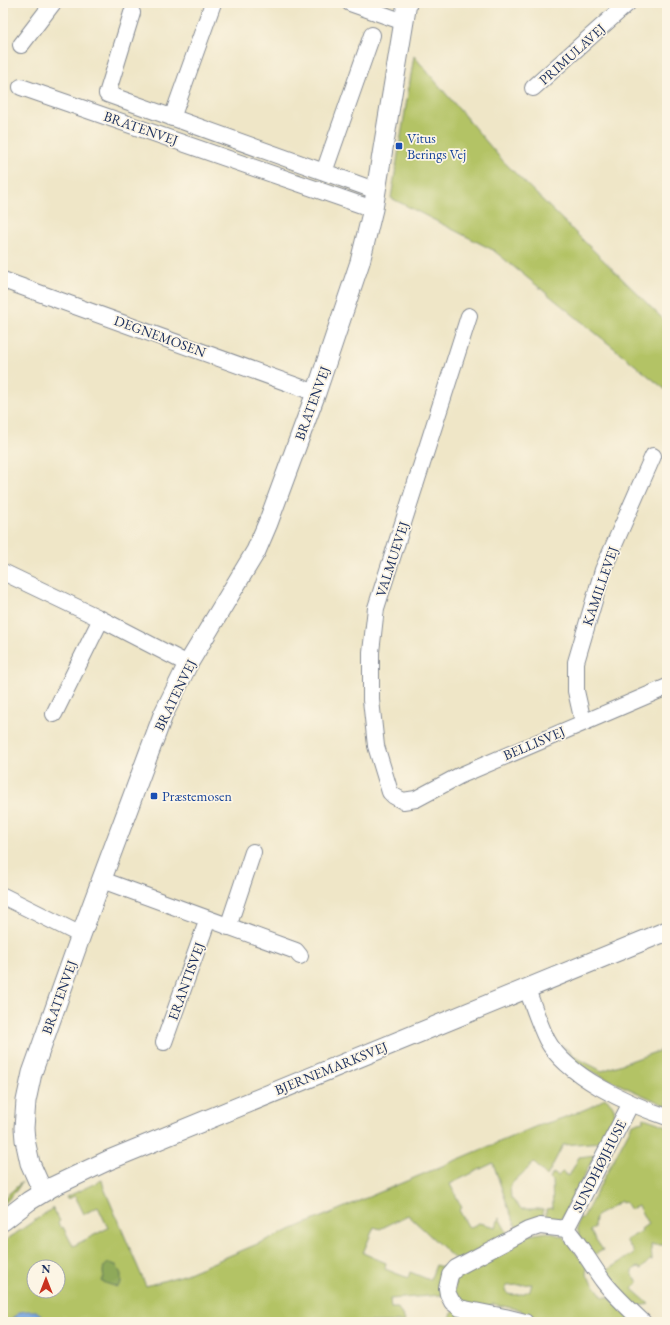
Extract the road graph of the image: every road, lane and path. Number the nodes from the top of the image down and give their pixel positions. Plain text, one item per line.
1 (53, 3) edge
2 (213, 3) edge
3 (350, 3) edge
4 (407, 3) edge
5 (628, 3) edge
6 (132, 13) dead end
7 (404, 22) junction
8 (372, 35) dead end
9 (21, 45) dead end
10 (21, 87) dead end
11 (533, 88) dead end
12 (172, 118) junction
13 (324, 172) junction
14 (375, 200) junction
15 (3, 280) edge
16 (469, 316) dead end
17 (316, 393) junction
18 (653, 456) dead end
19 (3, 572) edge
20 (101, 619) junction
21 (188, 664) junction
22 (667, 687) edge
23 (54, 714) dead end
24 (583, 722) junction
25 (403, 801) joint
26 (253, 852) dead end
27 (102, 880) junction
28 (3, 896) edge
29 (208, 919) junction
30 (228, 927) junction
31 (667, 931) edge
32 (81, 935) junction
33 (300, 956) dead end
34 (527, 989) junction
35 (164, 1042) dead end
36 (631, 1103) junction
37 (667, 1118) edge
38 (44, 1192) junction
39 (3, 1221) edge
40 (566, 1229) junction
41 (525, 1322) edge
42 (642, 1322) edge

1 - 9 street
2 - 12 street, BRATENVEJ
3 - 7 street
4 - 7 street, BRATENVEJ
5 - 11 street, PRIMULAVEJ
6 - 12 street, BRATENVEJ
7 - 14 street, BRATENVEJ
8 - 13 street
10 - 14 street, BRATENVEJ
12 - 13 street, BRATENVEJ
13 - 14 street, BRATENVEJ
14 - 17 street, BRATENVEJ
15 - 17 street, DEGNEMOSEN
16 - 25 street, VALMUEVEJ
17 - 21 street, BRATENVEJ
18 - 24 street, KAMILLEVEJ
19 - 20 street
20 - 21 street
20 - 23 street
21 - 27 street, BRATENVEJ
22 - 24 street, BELLISVEJ
24 - 25 street, BELLISVEJ
26 - 30 street
27 - 29 street
27 - 32 street, BRATENVEJ
28 - 32 street
29 - 30 street
29 - 35 street, ERANTISVEJ
30 - 33 street
31 - 34 street, BJERNEMARKSVEJ
32 - 38 street, BRATENVEJ
34 - 36 street, SUNDHØJHUSE
34 - 38 street, BJERNEMARKSVEJ
36 - 37 street, SUNDHØJHUSE
36 - 40 street, SUNDHØJHUSE
38 - 39 street, BJERNEMARKSVEJ
40 - 41 street, SUNDHØJHUSE
40 - 42 street, SUNDHØJHUSE

